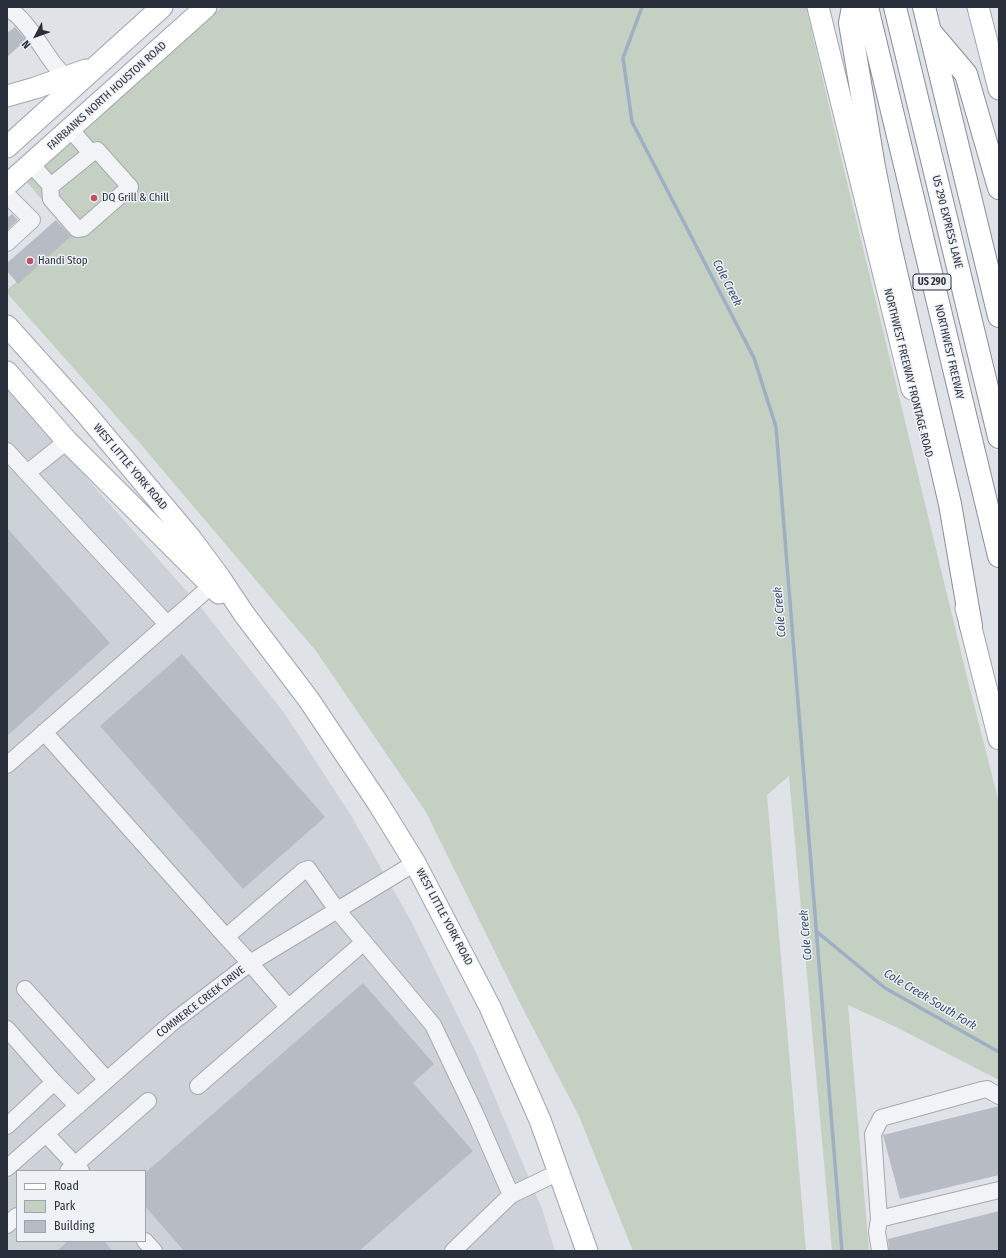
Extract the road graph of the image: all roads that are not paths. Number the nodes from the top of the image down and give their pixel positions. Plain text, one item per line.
1 (162, 7) edge
2 (206, 7) edge
3 (818, 7) edge
4 (853, 7) edge
5 (867, 7) edge
6 (894, 7) edge
7 (924, 7) edge
8 (978, 7) edge
9 (7, 8) edge
10 (930, 31) junction
11 (69, 82) junction
12 (999, 89) edge
13 (7, 96) edge
14 (70, 129) junction
15 (7, 147) edge
16 (91, 153) junction
17 (31, 164) junction
18 (7, 185) edge
19 (50, 185) junction
20 (999, 188) edge
21 (7, 195) edge
22 (7, 243) edge
23 (999, 316) edge
24 (7, 326) edge
25 (7, 372) edge
26 (999, 437) edge
27 (67, 441) junction
28 (7, 451) edge
29 (27, 473) junction
30 (999, 556) edge
31 (211, 586) junction
32 (244, 614) junction
33 (168, 624) junction
34 (971, 626) junction
35 (44, 732) junction
36 (999, 739) edge
37 (7, 765) edge
38 (415, 863) junction
39 (337, 910) junction
40 (226, 937) junction
41 (364, 942) junction
42 (250, 963) junction
43 (25, 989) dead end
44 (288, 1007) junction
45 (7, 1029) edge
46 (107, 1080) junction
47 (54, 1082) junction
48 (198, 1086) dead end
49 (999, 1096) edge
50 (148, 1101) dead end
51 (78, 1106) junction
52 (7, 1126) edge
53 (46, 1134) junction
54 (7, 1168) edge
55 (75, 1169) edge
56 (559, 1172) junction
57 (999, 1190) edge
58 (511, 1195) junction
59 (16, 1217) edge
60 (879, 1219) junction
61 (7, 1225) edge
62 (146, 1242) edge
63 (154, 1251) edge
64 (453, 1251) edge
65 (587, 1251) edge
66 (880, 1251) edge

1 - 11 main road
2 - 14 main road, FAIRBANKS NORTH HOUSTON ROAD
3 - 34 main road, NORTHWEST FREEWAY FRONTAGE ROAD
4 - 34 highway
5 - 30 highway, NORTHWEST FREEWAY / US 290
6 - 26 highway, US 290 EXPRESS LANE
7 - 10 highway
8 - 12 main road
9 - 11 street
10 - 20 highway
10 - 23 highway
11 - 13 main road
11 - 15 main road
14 - 16 street
14 - 17 main road, FAIRBANKS NORTH HOUSTON ROAD
16 - 19 street
16 - 19 street
17 - 18 main road, FAIRBANKS NORTH HOUSTON ROAD
17 - 19 street
21 - 22 street
24 - 32 main road, WEST LITTLE YORK ROAD
25 - 27 main road, WEST LITTLE YORK ROAD
27 - 29 street
27 - 31 main road, WEST LITTLE YORK ROAD
28 - 29 street
29 - 33 street
31 - 32 main road, WEST LITTLE YORK ROAD
31 - 33 street
32 - 38 main road, WEST LITTLE YORK ROAD
33 - 35 street
34 - 36 main road, NORTHWEST FREEWAY FRONTAGE ROAD
35 - 37 street
35 - 40 street
38 - 39 street, COMMERCE CREEK DRIVE
38 - 56 main road, WEST LITTLE YORK ROAD
39 - 40 street
39 - 41 street
39 - 42 street, COMMERCE CREEK DRIVE
40 - 42 street
41 - 44 street
41 - 58 street
42 - 44 street
42 - 46 street, COMMERCE CREEK DRIVE
43 - 46 street
44 - 48 street
45 - 47 street
46 - 51 street, COMMERCE CREEK DRIVE
47 - 51 street
47 - 52 street
49 - 60 street
50 - 55 street
51 - 53 street, COMMERCE CREEK DRIVE
53 - 54 street, COMMERCE CREEK DRIVE
53 - 55 street
56 - 58 street
56 - 65 main road, WEST LITTLE YORK ROAD
57 - 60 street
58 - 64 street
59 - 61 street
60 - 66 street
62 - 63 street

